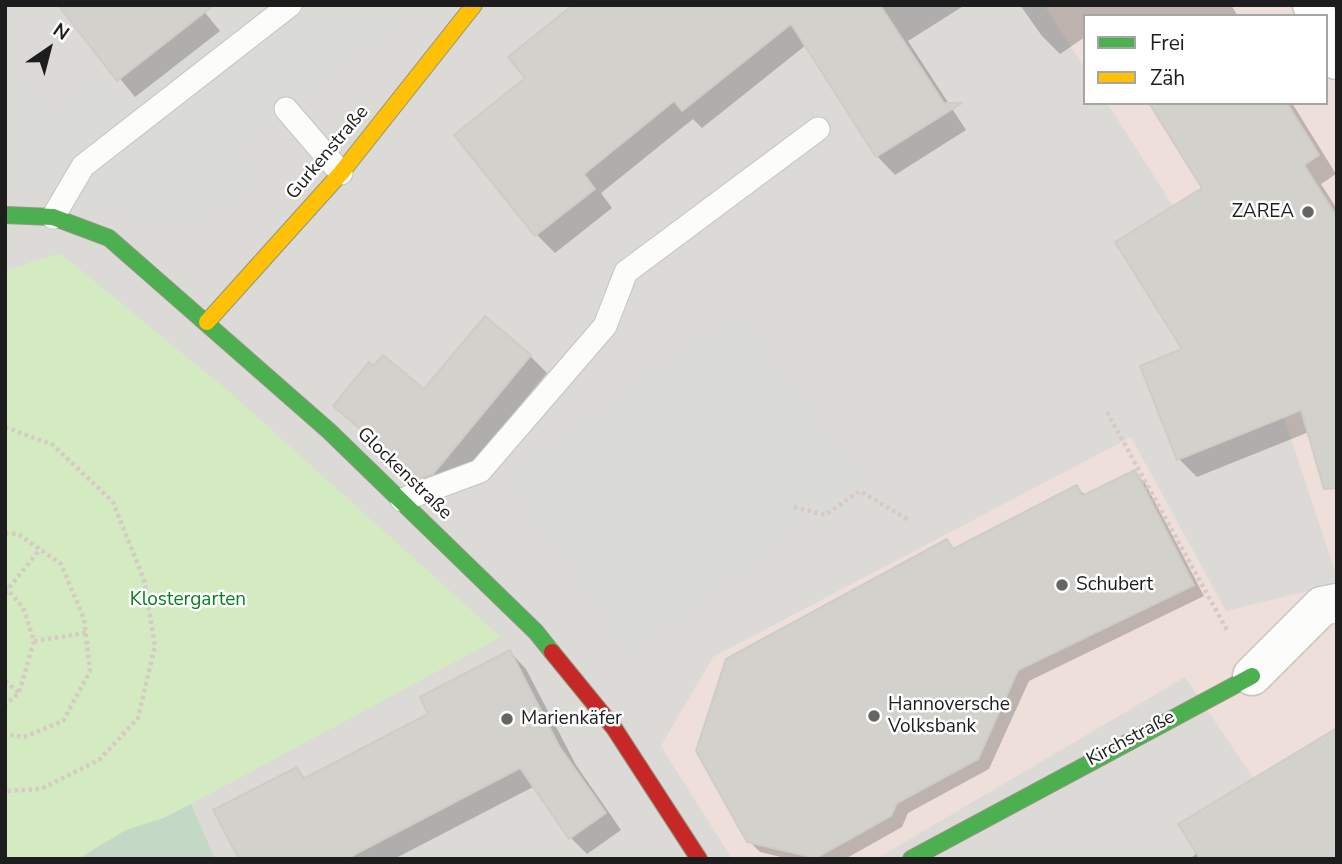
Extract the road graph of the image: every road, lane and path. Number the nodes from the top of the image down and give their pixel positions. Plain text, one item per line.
1 (290, 5) edge
2 (474, 5) edge
3 (1328, 41) edge
4 (1337, 60) edge
5 (286, 109) dead end
6 (818, 130) dead end
7 (341, 173) junction
8 (5, 215) edge
9 (52, 217) junction
10 (207, 322) junction
11 (1107, 412) dead end
12 (5, 427) edge
13 (402, 500) junction
14 (793, 507) dead end
15 (910, 521) dead end
16 (5, 533) edge
17 (40, 549) junction
18 (6, 590) edge
19 (1337, 603) edge
20 (86, 633) junction
21 (34, 641) junction
22 (1252, 676) junction
23 (5, 681) edge
24 (19, 693) junction
25 (5, 705) edge
26 (5, 734) edge
27 (5, 791) edge
28 (699, 859) edge
29 (911, 859) edge

1 - 9 lane
2 - 7 street, Gurkenstraße
3 - 4 street
5 - 7 lane
6 - 13 lane
7 - 10 street, Gurkenstraße
8 - 9 street, Glockenstraße
9 - 10 street, Glockenstraße
10 - 13 street, Glockenstraße
11 - 22 path
12 - 27 path
13 - 28 street, Glockenstraße
14 - 15 path
16 - 17 path
17 - 18 path
17 - 20 path
18 - 21 path
19 - 22 street, Kirchstraße
20 - 21 path
20 - 26 path
21 - 24 path
22 - 29 street, Kirchstraße
23 - 24 path
24 - 25 path

